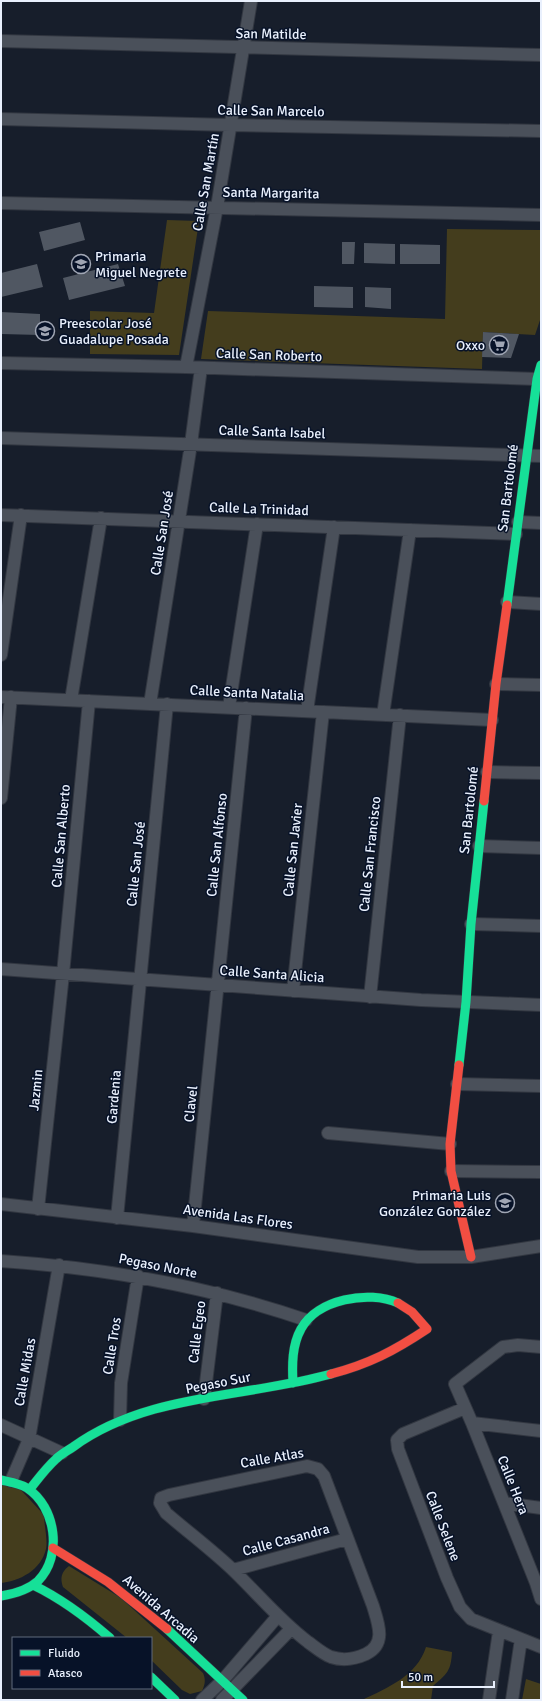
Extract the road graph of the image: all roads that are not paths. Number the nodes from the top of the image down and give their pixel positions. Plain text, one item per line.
1 (251, 1) edge
2 (1, 41) edge
3 (243, 48) junction
4 (541, 56) edge
5 (1, 119) edge
6 (230, 125) junction
7 (541, 131) edge
8 (1, 203) edge
9 (217, 207) junction
10 (541, 215) edge
11 (1, 363) edge
12 (186, 367) junction
13 (201, 368) junction
14 (540, 370) edge
15 (1, 438) edge
16 (191, 444) junction
17 (526, 456) junction
18 (541, 456) edge
19 (1, 514) edge
20 (21, 515) junction
21 (101, 518) junction
22 (179, 521) junction
23 (541, 523) edge
24 (258, 524) junction
25 (334, 527) junction
26 (517, 528) junction
27 (410, 530) junction
28 (507, 602) junction
29 (541, 604) edge
30 (1, 655) edge
31 (496, 684) junction
32 (541, 685) edge
33 (6, 697) edge
34 (71, 700) junction
35 (89, 701) junction
36 (150, 704) junction
37 (167, 704) junction
38 (229, 707) junction
39 (246, 708) junction
40 (307, 711) junction
41 (323, 712) junction
42 (384, 715) junction
43 (400, 716) junction
44 (492, 720) junction
45 (487, 772) junction
46 (541, 773) edge
47 (1, 798) edge
48 (479, 846) junction
49 (541, 848) edge
50 (470, 924) junction
51 (541, 926) edge
52 (1, 969) edge
53 (64, 974) junction
54 (140, 980) junction
55 (218, 985) junction
56 (293, 991) junction
57 (370, 997) junction
58 (466, 1002) junction
59 (541, 1005) edge
60 (457, 1084) junction
61 (541, 1086) edge
62 (328, 1133) dead end
63 (450, 1144) junction
64 (451, 1171) junction
65 (541, 1172) edge
66 (1, 1204) edge
67 (38, 1209) junction
68 (117, 1218) junction
69 (193, 1226) junction
70 (541, 1246) edge
71 (472, 1257) junction
72 (1, 1261) edge
73 (59, 1265) junction
74 (138, 1276) junction
75 (217, 1293) junction
76 (306, 1320) junction
77 (541, 1347) edge
78 (293, 1383) junction
79 (204, 1399) junction
80 (465, 1408) junction
81 (120, 1420) junction
82 (472, 1423) junction
83 (1, 1425) edge
84 (541, 1432) edge
85 (29, 1439) junction
86 (62, 1452) junction
87 (6, 1480) edge
88 (30, 1489) junction
89 (504, 1503) junction
90 (541, 1508) edge
91 (347, 1539) junction
92 (53, 1548) junction
93 (233, 1570) junction
94 (539, 1584) edge
95 (33, 1585) junction
96 (1, 1596) edge
97 (541, 1599) edge
98 (277, 1617) junction
99 (291, 1629) junction
100 (500, 1631) junction
101 (109, 1637) edge
102 (521, 1639) junction
103 (541, 1647) edge
104 (152, 1677) edge
105 (222, 1681) junction
106 (232, 1690) junction
107 (176, 1700) edge
108 (202, 1700) edge
109 (222, 1700) edge
110 (244, 1700) edge
111 (489, 1700) edge
112 (512, 1700) edge

1 - 3 street, Calle San Martín
2 - 3 street, San Matilde
3 - 4 street, San Matilde
3 - 6 street, Calle San Martín
5 - 6 street, Calle San Marcelo
6 - 7 street, Calle San Marcelo
6 - 9 street, Calle San Martín
8 - 9 street, Santa Margarita
9 - 10 street, Santa Margarita
9 - 12 street, Calle San Martín
11 - 12 street, Calle San Roberto
12 - 13 street, Calle San Roberto
13 - 14 street, Calle San Roberto
13 - 16 street, Calle San José
14 - 17 street, San Bartolomé
15 - 16 street, Calle Santa Isabel
16 - 17 street, Calle Santa Isabel
16 - 22 street, Calle San José
17 - 18 street, Calle Santa Isabel
17 - 26 street, San Bartolomé
19 - 20 street, Calle La Trinidad
20 - 21 street, Calle La Trinidad
20 - 30 street
21 - 22 street, Calle La Trinidad
21 - 34 street
22 - 24 street, Calle La Trinidad
22 - 36 street, Calle San José
23 - 26 street, Calle La Trinidad
24 - 25 street, Calle La Trinidad
24 - 38 street
25 - 27 street, Calle La Trinidad
25 - 40 street
26 - 27 street, Calle La Trinidad
26 - 28 street, San Bartolomé
27 - 42 street
28 - 29 street
28 - 31 street, San Bartolomé
31 - 32 street
31 - 44 street, San Bartolomé
33 - 34 street, Calle Santa Natalia
33 - 47 street
34 - 35 street, Calle Santa Natalia
35 - 36 street, Calle Santa Natalia
35 - 53 street, Calle San Alberto
36 - 37 street, Calle Santa Natalia
37 - 38 street, Calle Santa Natalia
37 - 54 street, Calle San José
38 - 39 street, Calle Santa Natalia
39 - 40 street, Calle Santa Natalia
39 - 55 street, Calle San Alfonso
40 - 41 street, Calle Santa Natalia
41 - 42 street, Calle Santa Natalia
41 - 56 street, Calle San Javier
42 - 43 street, Calle Santa Natalia
43 - 44 street, Calle Santa Natalia
43 - 57 street, Calle San Francisco
44 - 45 street, San Bartolomé
45 - 46 street
45 - 48 street, San Bartolomé
48 - 49 street
48 - 50 street, San Bartolomé
50 - 51 street
50 - 58 street, San Bartolomé
52 - 53 street, Calle Santa Alicia
53 - 54 street, Calle Santa Alicia
53 - 67 street, Jazmin
54 - 55 street, Calle Santa Alicia
54 - 68 street, Gardenia
55 - 56 street, Calle Santa Alicia
55 - 69 street, Clavel
56 - 57 street, Calle Santa Alicia
57 - 58 street, Calle Santa Alicia
58 - 59 street, Calle Santa Alicia
58 - 60 street, San Bartolomé
60 - 61 street
60 - 63 street, San Bartolomé
62 - 63 street
63 - 64 street, San Bartolomé
64 - 65 street
64 - 71 street, San Bartolomé
66 - 67 street, Avenida Las Flores
67 - 68 street, Avenida Las Flores
68 - 69 street, Avenida Las Flores
69 - 71 street, Avenida Las Flores
70 - 71 street, Avenida Las Flores
72 - 73 street, Pegaso Norte
73 - 74 street, Pegaso Norte
73 - 85 street, Calle Midas
74 - 75 street, Pegaso Norte
74 - 81 street, Calle Tros
75 - 76 street, Pegaso Norte
75 - 79 street, Calle Egeo
76 - 78 street
76 - 78 street, Pegaso Sur
77 - 80 street, Calle Hera
78 - 79 street, Pegaso Sur
79 - 81 street, Pegaso Sur
80 - 82 street, Calle Hera
80 - 100 street, Calle Selene
81 - 86 street, Pegaso Sur
82 - 84 street
82 - 89 street, Calle Hera
83 - 85 street
85 - 86 street
85 - 87 street, Calle Midas
86 - 88 street, Pegaso Sur
87 - 88 street
88 - 92 street
89 - 90 street
89 - 94 street, Calle Hera
91 - 93 street, Calle Casandra
91 - 93 street, Calle Atlas
91 - 99 street, Calle Atlas
92 - 95 street
92 - 105 street, Avenida Arcadia
93 - 98 street, Calle Atlas
94 - 97 street, Calle Hera
95 - 96 street
95 - 101 street
98 - 99 street, Calle Atlas
98 - 105 street
99 - 106 street
100 - 102 street, Calle Selene
100 - 111 street
102 - 103 street, Calle Selene
102 - 112 street
104 - 107 street
105 - 106 street, Avenida Arcadia
105 - 108 street
106 - 109 street
106 - 110 street, Avenida Arcadia

